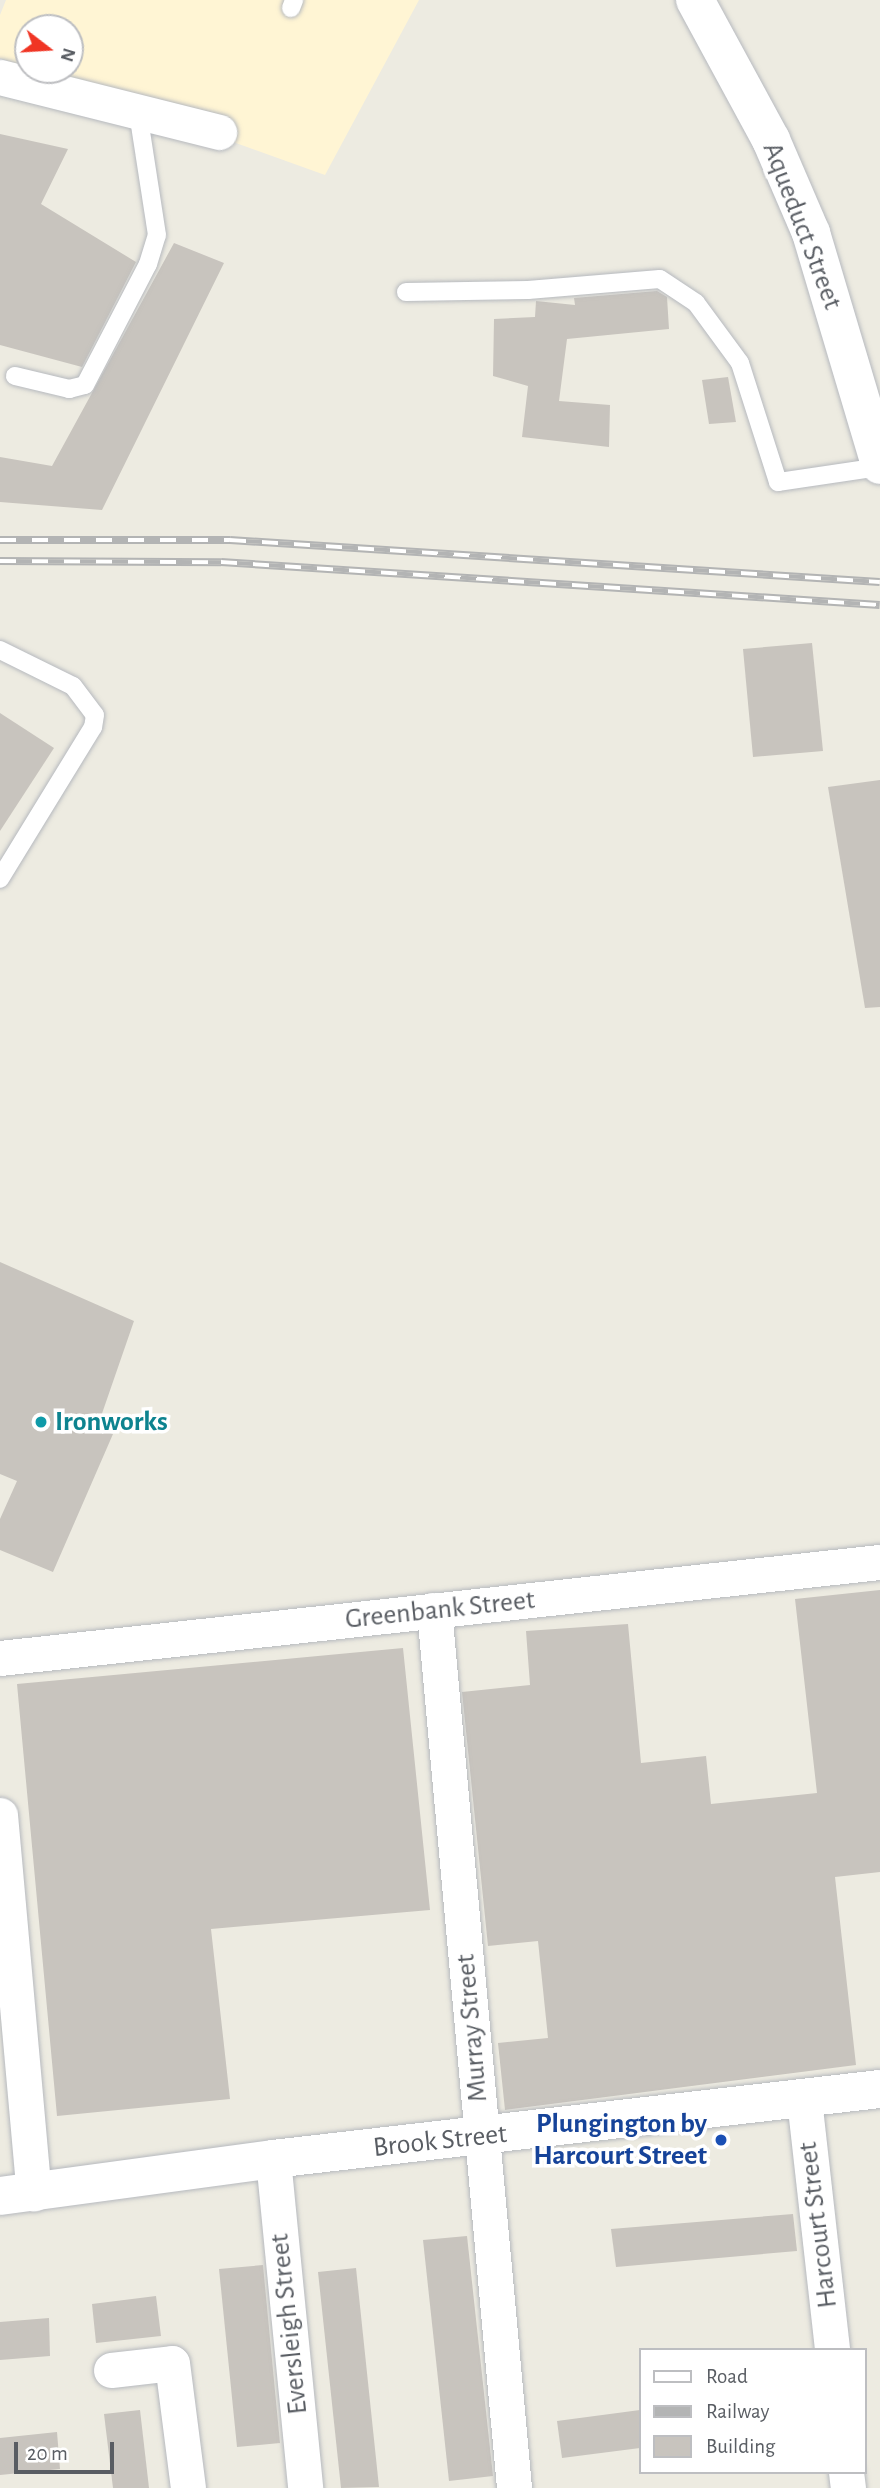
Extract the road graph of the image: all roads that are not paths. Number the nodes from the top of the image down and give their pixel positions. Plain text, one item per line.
1 (695, 0) edge
2 (0, 77) edge
3 (138, 112) junction
4 (219, 132) dead end
5 (406, 292) dead end
6 (15, 376) dead end
7 (873, 417) edge
8 (880, 466) edge
9 (0, 650) edge
10 (0, 879) edge
11 (880, 1562) edge
12 (433, 1610) junction
13 (0, 1658) edge
14 (0, 1815) edge
15 (880, 2089) edge
16 (804, 2099) junction
17 (482, 2136) junction
18 (273, 2159) junction
19 (17, 2195) edge
20 (832, 2348) edge
21 (111, 2370) dead end
22 (188, 2488) edge
23 (305, 2488) edge
24 (514, 2488) edge

1 - 7 street, Aqueduct Street
2 - 3 street
3 - 4 street
3 - 6 lane
5 - 8 lane
7 - 8 street, Aqueduct Street
9 - 10 lane
11 - 12 street, Greenbank Street
12 - 13 street, Greenbank Street
12 - 17 street, Murray Street
14 - 19 street
15 - 16 street, Brook Street
16 - 17 street, Brook Street
16 - 20 street, Harcourt Street
17 - 18 street, Brook Street
17 - 24 street, Murray Street
18 - 19 street, Brook Street
18 - 23 street, Eversleigh Street
21 - 22 street

